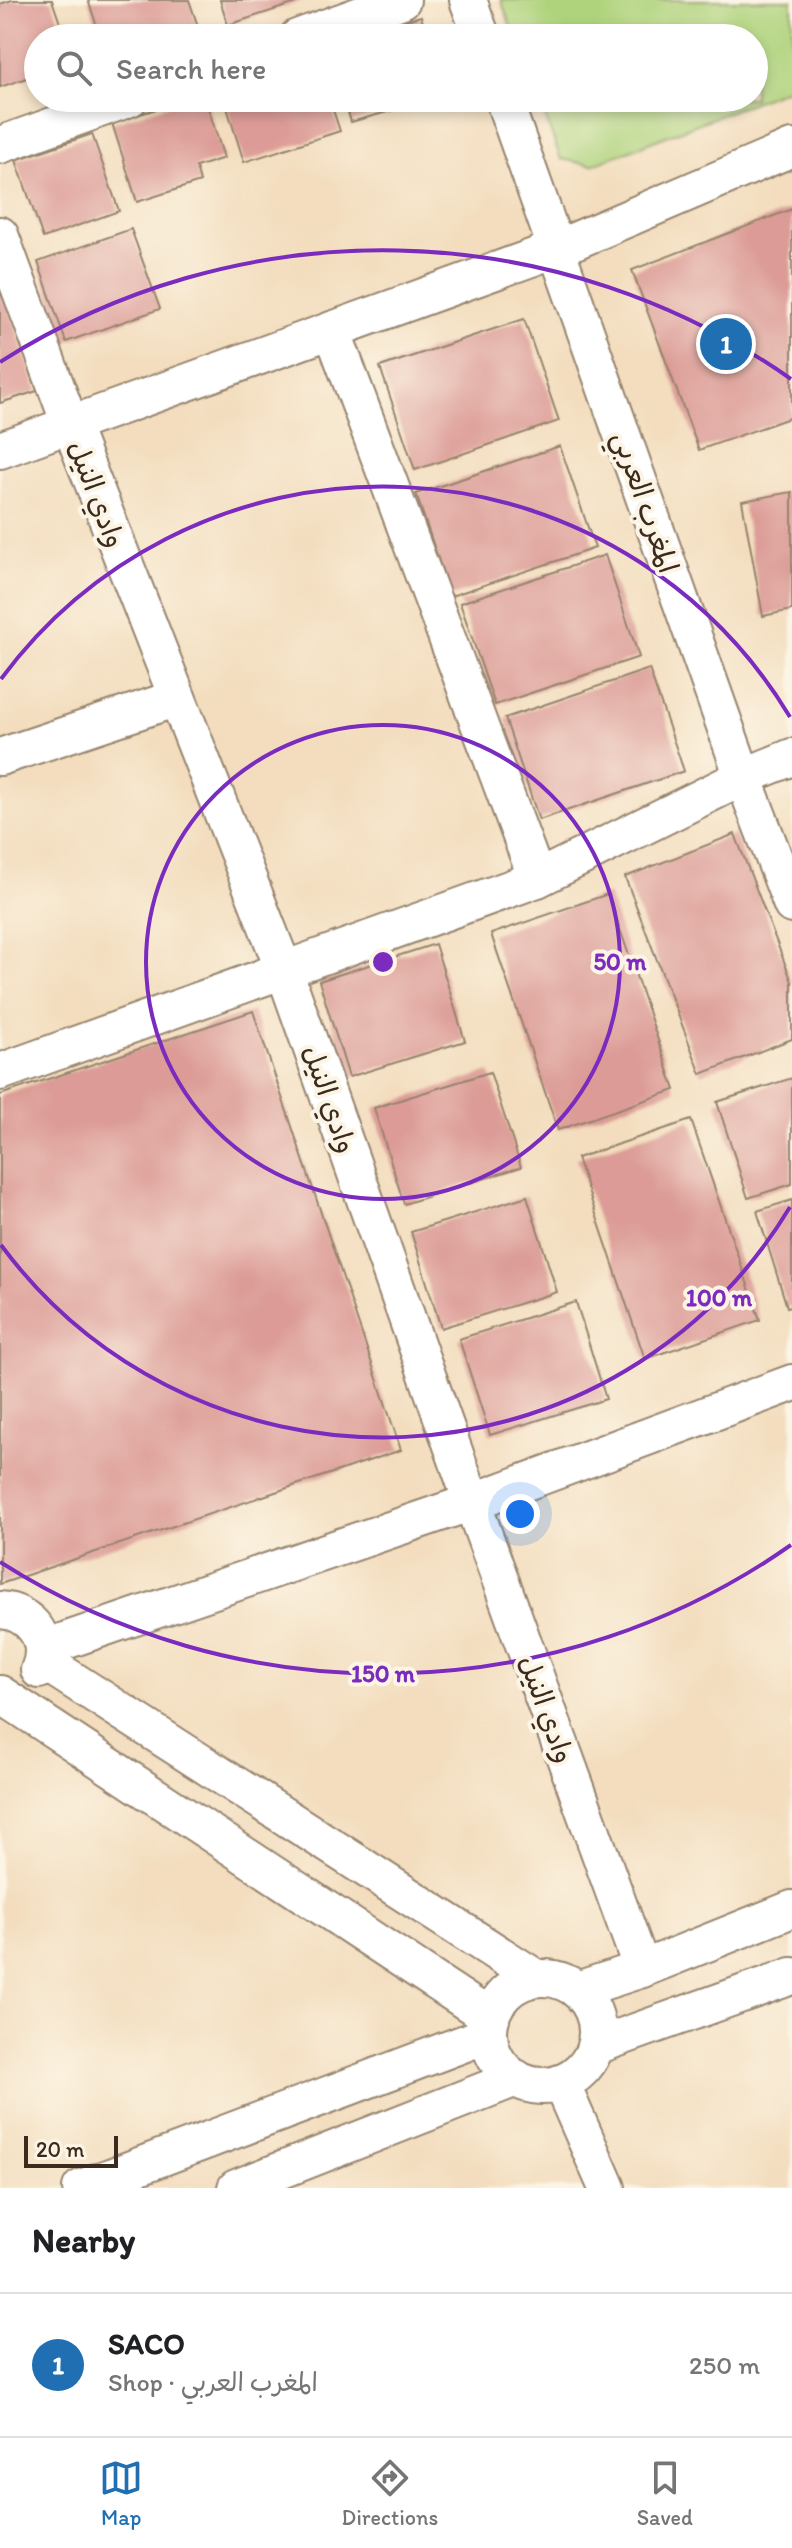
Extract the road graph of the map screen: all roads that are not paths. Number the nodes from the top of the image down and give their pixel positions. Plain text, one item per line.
1 (402, 0) edge
2 (468, 0) edge
3 (336, 24) edge
4 (477, 24) edge
5 (91, 112) edge
6 (508, 112) edge
7 (0, 145) edge
8 (792, 148) edge
9 (0, 235) edge
10 (556, 249) junction
11 (332, 330) junction
12 (70, 424) junction
13 (0, 450) edge
14 (177, 698) junction
15 (0, 757) edge
16 (792, 757) edge
17 (743, 777) junction
18 (537, 879) junction
19 (792, 905) edge
20 (284, 970) junction
21 (0, 1072) edge
22 (792, 1383) edge
23 (472, 1502) junction
24 (0, 1610) edge
25 (43, 1654) junction
26 (0, 1694) edge
27 (792, 1909) edge
28 (642, 1969) junction
29 (792, 1976) edge
30 (536, 1978) junction
31 (577, 1990) junction
32 (490, 2026) junction
33 (596, 2046) junction
34 (516, 2078) junction
35 (561, 2083) junction
36 (81, 2188) edge
37 (236, 2188) edge
38 (607, 2188) edge

1 - 3 street
2 - 4 street
5 - 7 street
6 - 10 street, المغرب العربي
8 - 10 street
9 - 12 street, وادي النيل
10 - 11 street
10 - 17 street, المغرب العربي
11 - 12 street
11 - 18 street
12 - 13 street
12 - 14 street, وادي النيل
14 - 15 street
14 - 20 street, وادي النيل
16 - 17 street
17 - 18 street
17 - 19 street, المغرب العربي
18 - 20 street
20 - 21 street
20 - 23 street, وادي النيل
22 - 23 street
23 - 25 street
23 - 28 street, وادي النيل
24 - 25 street
25 - 26 street
25 - 30 street
26 - 32 street
27 - 28 street
28 - 31 street
29 - 33 street
30 - 31 street
30 - 32 street
31 - 33 street
32 - 34 street
32 - 36 street
33 - 35 street
34 - 35 street
34 - 37 street
35 - 38 street

